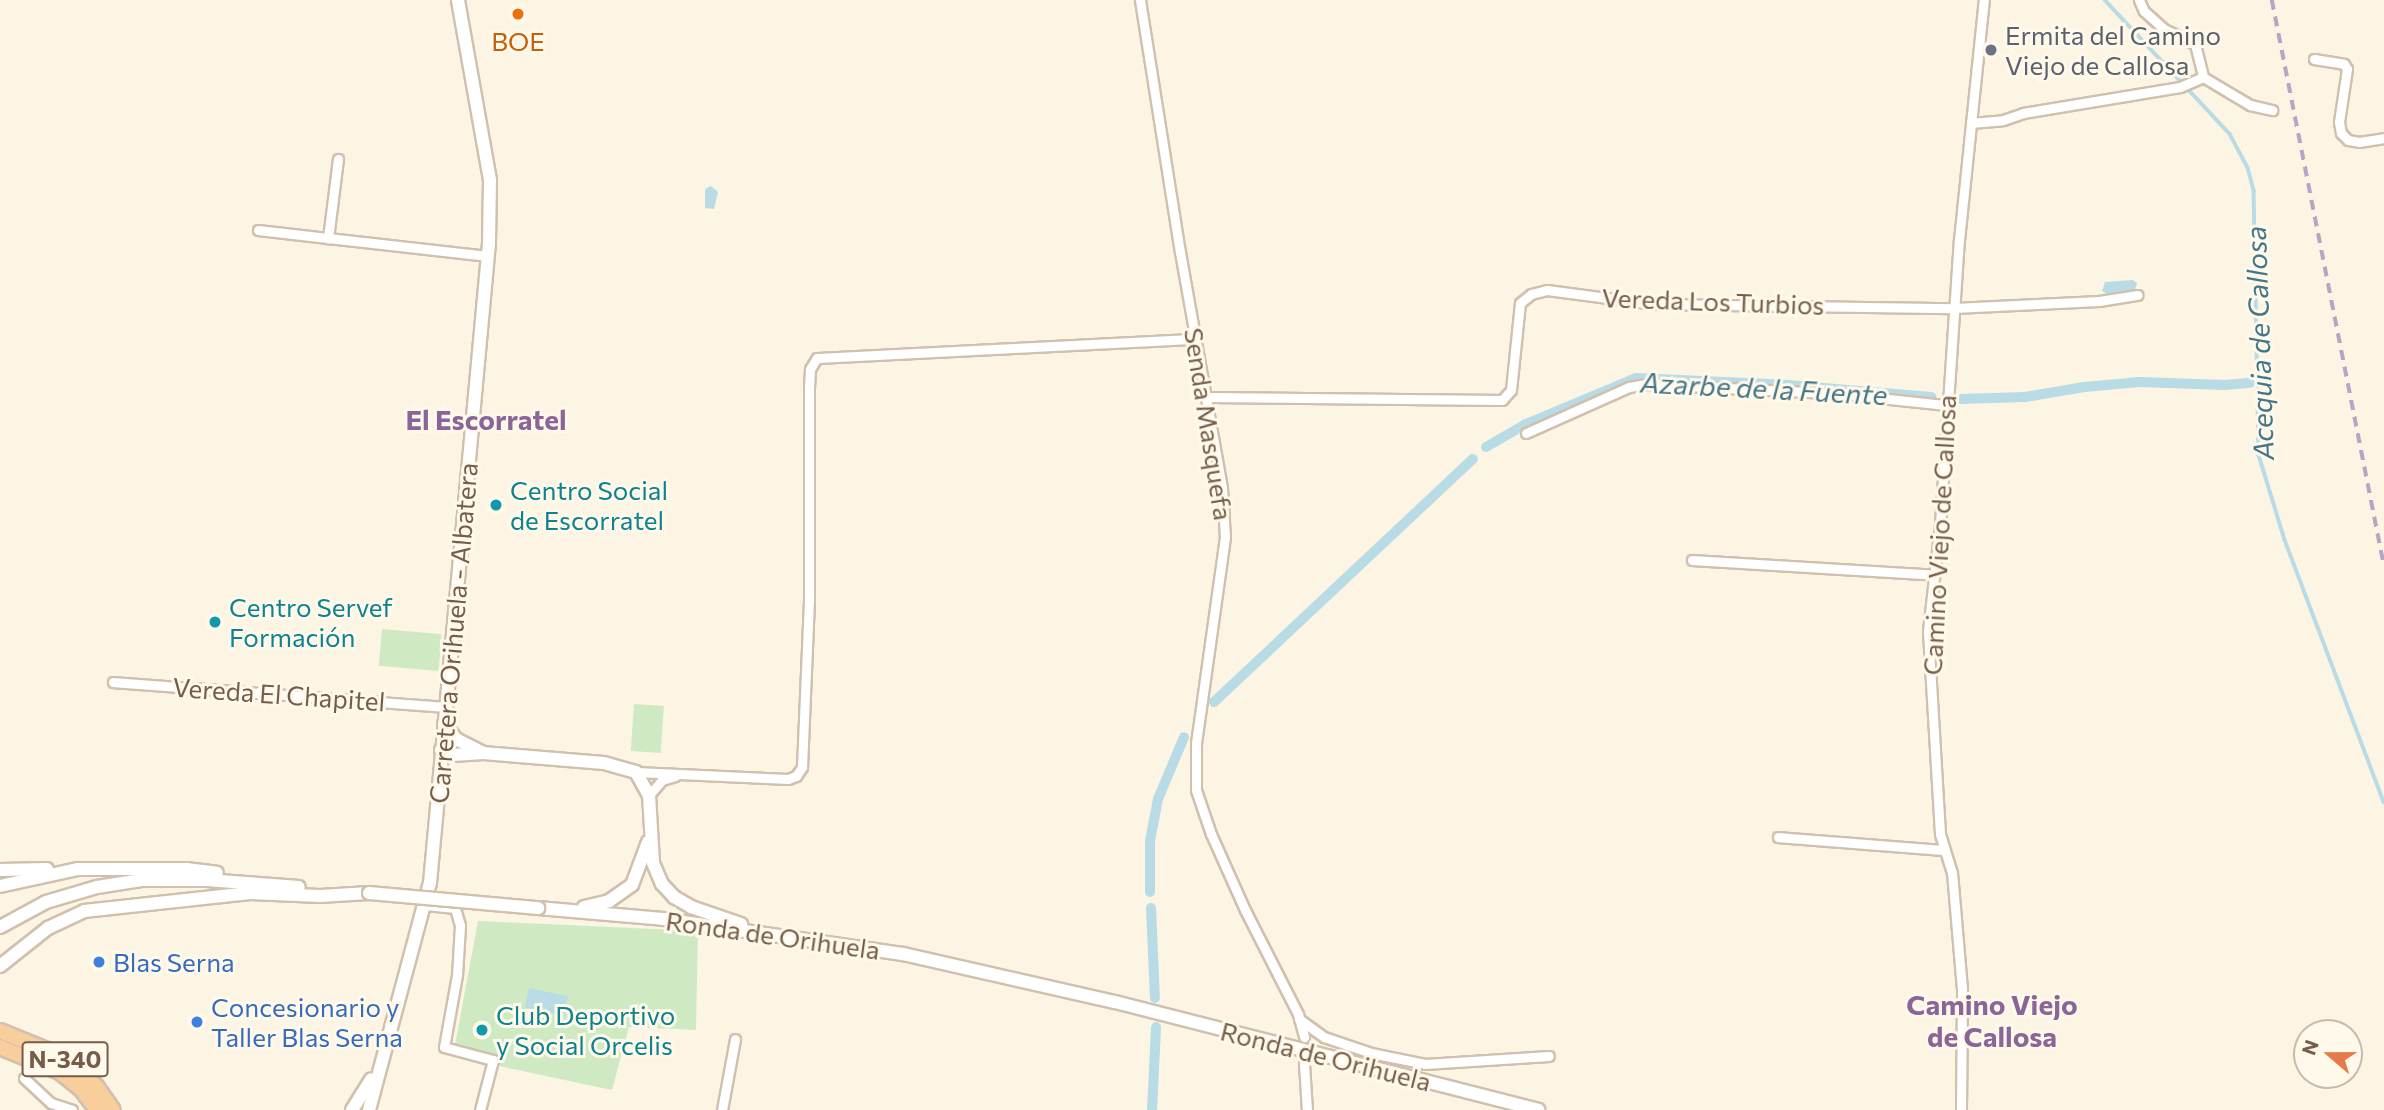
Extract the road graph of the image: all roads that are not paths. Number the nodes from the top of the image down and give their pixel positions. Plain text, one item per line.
1 (458, 0) edge
2 (1140, 0) edge
3 (1984, 0) edge
4 (2139, 0) edge
5 (2314, 60) dead end
6 (2203, 77) junction
7 (2272, 110) dead end
8 (1971, 122) junction
9 (2384, 138) edge
10 (338, 159) dead end
11 (258, 230) dead end
12 (328, 238) junction
13 (488, 256) junction
14 (2138, 295) dead end
15 (1954, 308) junction
16 (1196, 339) junction
17 (1208, 397) junction
18 (1946, 405) junction
19 (1526, 433) dead end
20 (1692, 560) dead end
21 (1935, 575) junction
22 (113, 682) dead end
23 (445, 707) junction
24 (443, 724) junction
25 (441, 750) junction
26 (483, 753) junction
27 (636, 772) junction
28 (680, 774) junction
29 (439, 790) junction
30 (649, 795) junction
31 (650, 834) junction
32 (1777, 837) dead end
33 (1944, 850) junction
34 (79, 869) junction
35 (0, 870) edge
36 (276, 885) junction
37 (0, 886) edge
38 (369, 893) junction
39 (426, 905) junction
40 (573, 910) junction
41 (4, 925) edge
42 (772, 934) junction
43 (0, 966) edge
44 (1299, 1019) junction
45 (0, 1031) edge
46 (1304, 1037) dead end
47 (735, 1039) dead end
48 (0, 1047) edge
49 (383, 1053) junction
50 (1549, 1056) dead end
51 (1304, 1064) dead end
52 (24, 1078) dead end
53 (50, 1107) edge
54 (72, 1110) edge
55 (97, 1110) edge
56 (113, 1110) edge
57 (352, 1110) edge
58 (369, 1110) edge
59 (480, 1110) edge
60 (722, 1110) edge
61 (1307, 1110) edge
62 (1538, 1110) edge
63 (1961, 1110) edge

1 - 13 main road, Carretera Orihuela - Albatera
2 - 16 street, Senda Masquefa
3 - 8 street, Camino Viejo de Callosa
4 - 6 street
5 - 9 street
6 - 7 street
6 - 8 street
8 - 15 street, Camino Viejo de Callosa
10 - 12 street
11 - 12 street
12 - 13 street
13 - 23 main road, Carretera Orihuela - Albatera
14 - 15 street, Vereda Los Turbios
15 - 17 street, Vereda Los Turbios
15 - 18 street, Camino Viejo de Callosa
16 - 17 street, Senda Masquefa
16 - 28 street
17 - 44 street, Senda Masquefa
18 - 19 street
18 - 21 street, Camino Viejo de Callosa
20 - 21 street
21 - 33 street, Camino Viejo de Callosa
22 - 23 street, Vereda El Chapitel
23 - 24 main road, Carretera Orihuela - Albatera
24 - 25 main road, Carretera Orihuela - Albatera
24 - 26 main road
25 - 26 main road
25 - 29 main road, Carretera Orihuela - Albatera
26 - 27 main road
26 - 29 main road
27 - 28 street
27 - 30 main road
28 - 30 street
29 - 39 main road, Carretera Orihuela - Albatera
30 - 31 main road
31 - 40 main road
31 - 42 main road
32 - 33 street
33 - 63 street, Camino Viejo de Callosa
34 - 35 main road
34 - 36 main road
34 - 37 main road
36 - 38 main road, Ronda de Orihuela
36 - 41 main road, Ronda de Orihuela
38 - 40 main road, Ronda de Orihuela, bridge
38 - 43 main road
39 - 49 main road, Carretera Orihuela - Albatera
39 - 59 street
40 - 42 main road, Ronda de Orihuela
42 - 62 main road, Ronda de Orihuela
44 - 46 street, Senda Masquefa
44 - 50 street
45 - 56 highway, N-340
47 - 60 street
48 - 55 highway, N-340
49 - 57 main road
49 - 58 main road
51 - 61 street
52 - 53 street
53 - 54 street

